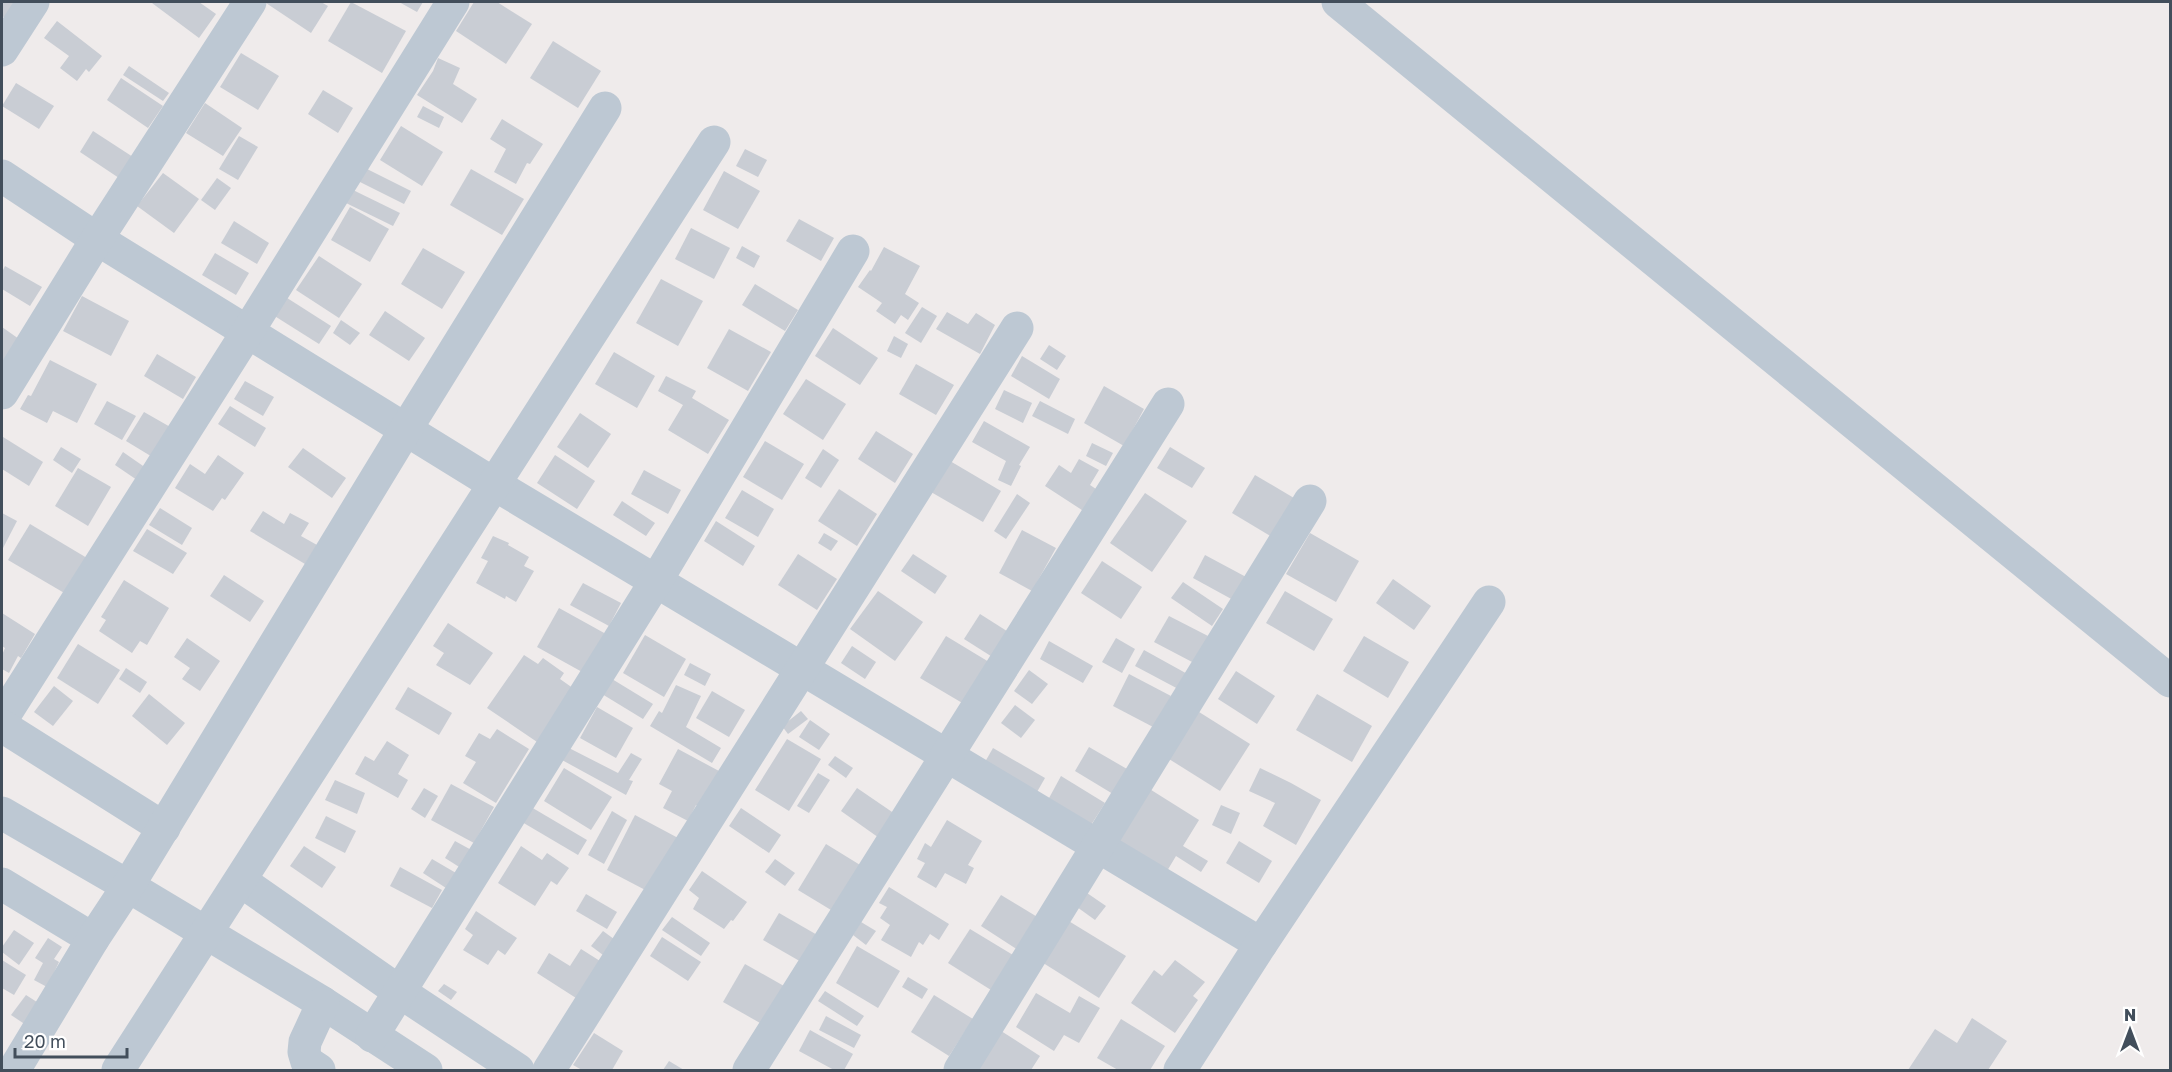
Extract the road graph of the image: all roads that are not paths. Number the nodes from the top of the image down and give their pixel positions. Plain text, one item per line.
1 (33, 2) edge
2 (250, 2) edge
3 (453, 2) edge
4 (1338, 2) edge
5 (2, 50) edge
6 (605, 108) dead end
7 (714, 142) dead end
8 (2, 176) edge
9 (97, 239) junction
10 (854, 251) dead end
11 (1017, 328) dead end
12 (248, 331) junction
13 (2, 393) edge
14 (1168, 404) dead end
15 (406, 429) junction
16 (494, 484) junction
17 (1310, 501) dead end
18 (656, 581) junction
19 (1489, 602) dead end
20 (802, 669) junction
21 (2170, 681) edge
22 (2, 719) edge
23 (2, 726) edge
24 (947, 756) junction
25 (2, 813) edge
26 (164, 828) junction
27 (1098, 846) junction
28 (241, 881) junction
29 (2, 884) edge
30 (128, 886) junction
31 (207, 934) junction
32 (93, 939) junction
33 (1261, 944) junction
34 (400, 992) junction
35 (323, 1003) junction
36 (372, 1036) junction
37 (14, 1071) edge
38 (118, 1071) edge
39 (319, 1071) edge
40 (426, 1071) edge
41 (518, 1071) edge
42 (549, 1071) edge
43 (749, 1071) edge
44 (960, 1071) edge
45 (1180, 1071) edge

1 - 5 street
2 - 9 street
3 - 12 street
4 - 21 street
6 - 15 street
7 - 16 street
8 - 9 street
9 - 12 street
9 - 13 street
10 - 18 street
11 - 20 street
12 - 15 street
12 - 22 street
14 - 24 street
15 - 16 street
15 - 26 street
16 - 18 street
16 - 28 street
17 - 27 street
18 - 20 street
18 - 34 street
19 - 33 street
20 - 24 street
20 - 42 street
23 - 26 street
24 - 27 street
24 - 43 street
25 - 30 street
26 - 30 street
27 - 33 street
27 - 44 street
28 - 31 street
28 - 34 street
29 - 32 street
30 - 31 street
30 - 32 street
31 - 35 street
31 - 38 street
32 - 37 street
33 - 45 street
34 - 36 street
34 - 41 street
35 - 36 street
35 - 39 street
36 - 40 street

